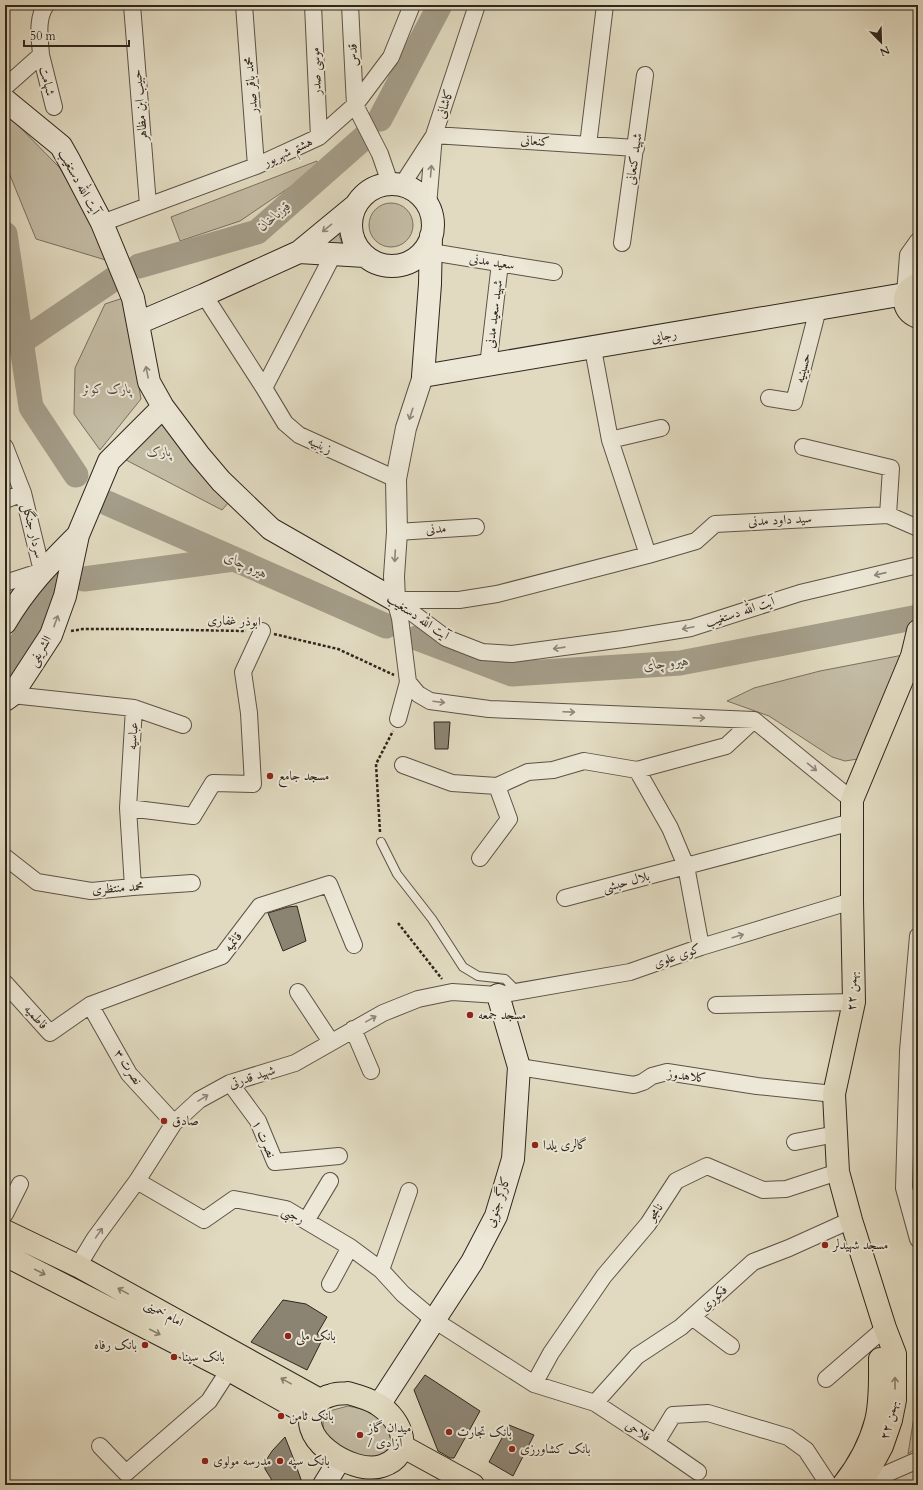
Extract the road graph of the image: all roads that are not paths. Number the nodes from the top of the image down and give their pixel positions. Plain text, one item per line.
1 (46, 5) edge
2 (132, 5) edge
3 (244, 5) edge
4 (313, 5) edge
5 (350, 5) edge
6 (412, 5) edge
7 (477, 5) edge
8 (606, 5) edge
9 (41, 55) junction
10 (645, 76) dead end
11 (5, 87) edge
12 (5, 100) edge
13 (355, 105) junction
14 (54, 107) dead end
15 (434, 135) junction
16 (318, 138) junction
17 (588, 145) junction
18 (636, 148) junction
19 (256, 166) junction
20 (396, 184) junction
21 (356, 205) junction
22 (148, 206) junction
23 (428, 206) junction
24 (102, 223) junction
25 (918, 241) edge
26 (622, 243) dead end
27 (431, 244) junction
28 (299, 252) junction
29 (334, 253) junction
30 (365, 256) junction
31 (500, 263) junction
32 (398, 265) junction
33 (554, 272) dead end
34 (430, 284) junction
35 (912, 289) edge
36 (204, 295) junction
37 (818, 309) junction
38 (918, 317) edge
39 (138, 323) junction
40 (592, 349) junction
41 (488, 366) junction
42 (423, 376) junction
43 (264, 388) junction
44 (769, 398) dead end
45 (163, 407) junction
46 (662, 428) dead end
47 (610, 440) junction
48 (5, 447) edge
49 (803, 447) dead end
50 (396, 479) junction
51 (23, 494) junction
52 (5, 500) edge
53 (888, 515) junction
54 (476, 527) dead end
55 (918, 528) edge
56 (397, 532) junction
57 (78, 535) junction
58 (648, 556) junction
59 (918, 565) edge
60 (42, 571) junction
61 (5, 583) edge
62 (397, 609) junction
63 (5, 623) edge
64 (262, 631) road end
65 (918, 631) edge
66 (915, 657) edge
67 (408, 682) junction
68 (9, 698) edge
69 (134, 708) junction
70 (398, 719) road end
71 (754, 720) junction
72 (183, 725) dead end
73 (403, 765) dead end
74 (637, 770) junction
75 (497, 786) junction
76 (852, 800) junction
77 (128, 808) junction
78 (852, 822) junction
79 (381, 842) road end
80 (5, 857) edge
81 (480, 858) dead end
82 (686, 866) junction
83 (192, 883) dead end
84 (133, 887) junction
85 (565, 898) dead end
86 (852, 901) junction
87 (918, 936) edge
88 (354, 945) dead end
89 (701, 947) junction
90 (5, 983) edge
91 (298, 992) dead end
92 (509, 994) junction
93 (854, 1002) junction
94 (716, 1005) dead end
95 (90, 1006) junction
96 (353, 1029) junction
97 (50, 1033) joint
98 (331, 1042) junction
99 (519, 1067) junction
100 (371, 1071) dead end
101 (230, 1082) junction
102 (834, 1094) junction
103 (174, 1123) junction
104 (836, 1134) junction
105 (794, 1142) dead end
106 (339, 1156) dead end
107 (838, 1172) junction
108 (137, 1180) junction
109 (330, 1181) dead end
110 (20, 1184) dead end
111 (409, 1192) dead end
112 (5, 1214) edge
113 (851, 1220) junction
114 (306, 1221) junction
115 (5, 1231) edge
116 (918, 1239) edge
117 (350, 1247) junction
118 (5, 1255) edge
119 (78, 1266) junction
120 (381, 1270) junction
121 (330, 1284) dead end
122 (692, 1317) junction
123 (434, 1320) junction
124 (885, 1328) junction
125 (731, 1346) dead end
126 (229, 1370) junction
127 (826, 1379) dead end
128 (534, 1384) junction
129 (594, 1403) junction
130 (379, 1405) junction
131 (316, 1408) junction
132 (656, 1443) junction
133 (100, 1446) dead end
134 (399, 1452) junction
135 (340, 1458) junction
136 (918, 1460) edge
137 (698, 1472) dead end
138 (835, 1484) edge
139 (324, 1485) edge
140 (451, 1485) edge
141 (473, 1485) edge
142 (861, 1485) edge

1 - 9 street, شهامت
2 - 22 street, حبیب ابن مظاهر
3 - 19 street, محمد باقر صدر
4 - 16 street, موسی صدر
5 - 13 street, قدس
6 - 13 street, هشتم شهریور
7 - 15 street, کاشانی
8 - 17 street
9 - 11 street, شهامت
9 - 14 street, شهامت
10 - 18 street, شهید کنعانی
12 - 24 main road, آیت الله دستغیب
13 - 16 street, هشتم شهریور
13 - 20 street
15 - 17 street, کنعانی
15 - 20 street
23 -> 15 street, کاشانی
16 - 19 street, هشتم شهریور
17 - 18 street, کنعانی
18 - 26 street, شهید کنعانی
19 - 22 street, هشتم شهریور
20 - 21 main road
20 - 23 main road
21 -> 28 main road
21 - 30 main road
22 - 24 street, هشتم شهریور
23 - 27 main road
24 - 39 main road, آیت الله دستغیب
25 - 35 street
27 - 31 street, سعید مدنی
27 - 32 main road
27 - 34 main road
28 - 29 main road
28 - 36 main road
29 - 30 main road
29 - 43 street
30 - 32 main road
31 - 33 street, سعید مدنی
31 - 41 street, شهید سعید مدنی
32 - 34 main road
34 - 42 main road
35 - 37 main road, رجایی
35 - 38 main road
36 - 39 main road
36 - 43 street, زینبیه
37 - 40 main road, رجایی
37 - 44 street, حسینیه
45 -> 39 main road, آیت الله دستغیب
40 - 41 main road, رجایی
40 - 47 street
41 - 42 main road, رجایی
42 -> 50 street
43 - 50 street, زینبیه
45 - 57 main road
45 - 62 main road, آیت الله دستغیب
46 - 47 street
47 - 58 street
48 - 51 street, سردار جنگل
49 - 53 street
50 - 56 street
51 - 52 street
51 - 60 street, سردار جنگل
53 - 55 street, سید داود مدنی
53 - 58 street, سید داود مدنی
54 - 56 street, مدنی
56 -> 62 street
57 - 60 main road
68 -> 57 main road, الشریفی
58 - 62 street, سید داود مدنی
59 -> 62 street, آیت الله دستغیب
60 - 61 street
60 - 63 main road
62 - 67 street
64 - 77 street
65 - 66 main road, ۲۲ بهمن
66 - 76 main road, ۲۲ بهمن
67 - 70 street
67 -> 71 street
68 - 69 street, عباسیه
69 - 72 street
69 - 77 street, عباسیه
71 - 74 street
71 -> 76 street
73 - 75 street
74 - 75 street
74 - 82 street
75 - 81 street
76 - 78 main road, ۲۲ بهمن
77 - 84 street, عباسیه
78 - 82 street, بلال حبشی
78 - 86 main road, ۲۲ بهمن
79 - 92 lane
80 - 84 street, محمد منتظری
82 - 85 street, بلال حبشی
82 - 89 street
83 - 84 street, محمد منتظری
89 -> 86 street, کوی علوی
86 - 93 main road, ۲۲ بهمن
87 - 116 street
88 - 95 street, قائمیه
89 - 92 street, کوی علوی
90 - 97 street, فاطمیه
91 - 98 street
96 -> 92 street, شهید قدرتی
92 - 99 main road, کارگر جنوبی
93 - 94 street
93 - 102 main road, ۲۲ بهمن
95 - 97 street, قائمیه
95 - 103 street, نصرت ۳
96 - 98 street, شهید قدرتی
96 - 100 street
98 - 101 street, شهید قدرتی
99 - 102 street, کلاهدوز
99 - 123 main road, کارگر جنوبی
103 -> 101 street, شهید قدرتی
101 - 106 street, نصرت ۱
102 - 104 main road, ۲۲ بهمن
103 - 108 street, شهید قدرتی
104 - 105 street
104 - 107 main road, ۲۲ بهمن
107 - 113 main road, ۲۲ بهمن
107 - 128 street, نامجو
108 - 114 street, رجبی
119 -> 108 street, شهید قدرتی
109 - 114 street
110 - 112 street
111 - 120 street
113 - 122 street, فکوری
113 - 124 main road, ۲۲ بهمن
114 - 117 street, رجبی
115 - 119 main road, امام خمینی
117 - 120 street, رجبی
117 - 121 street
118 -> 126 main road, امام خمینی
131 -> 119 main road, امام خمینی
120 - 123 street, رجبی
122 - 125 street
122 - 129 street, فکوری
123 - 128 street, فلاحی
123 - 130 main road, کارگر جنوبی
124 - 127 street
124 - 138 main road, ۲۲ بهمن
142 -> 124 main road, ۲۲ بهمن
126 - 131 main road, امام خمینی
126 - 133 street
128 - 129 street, فلاحی
129 - 132 street, فلاحی
130 - 131 main road
130 - 134 main road
131 - 135 main road
132 - 137 street
132 - 138 street, فلاحی
134 - 135 main road
134 - 140 main road
134 - 141 main road
135 - 139 main road
136 - 142 street

